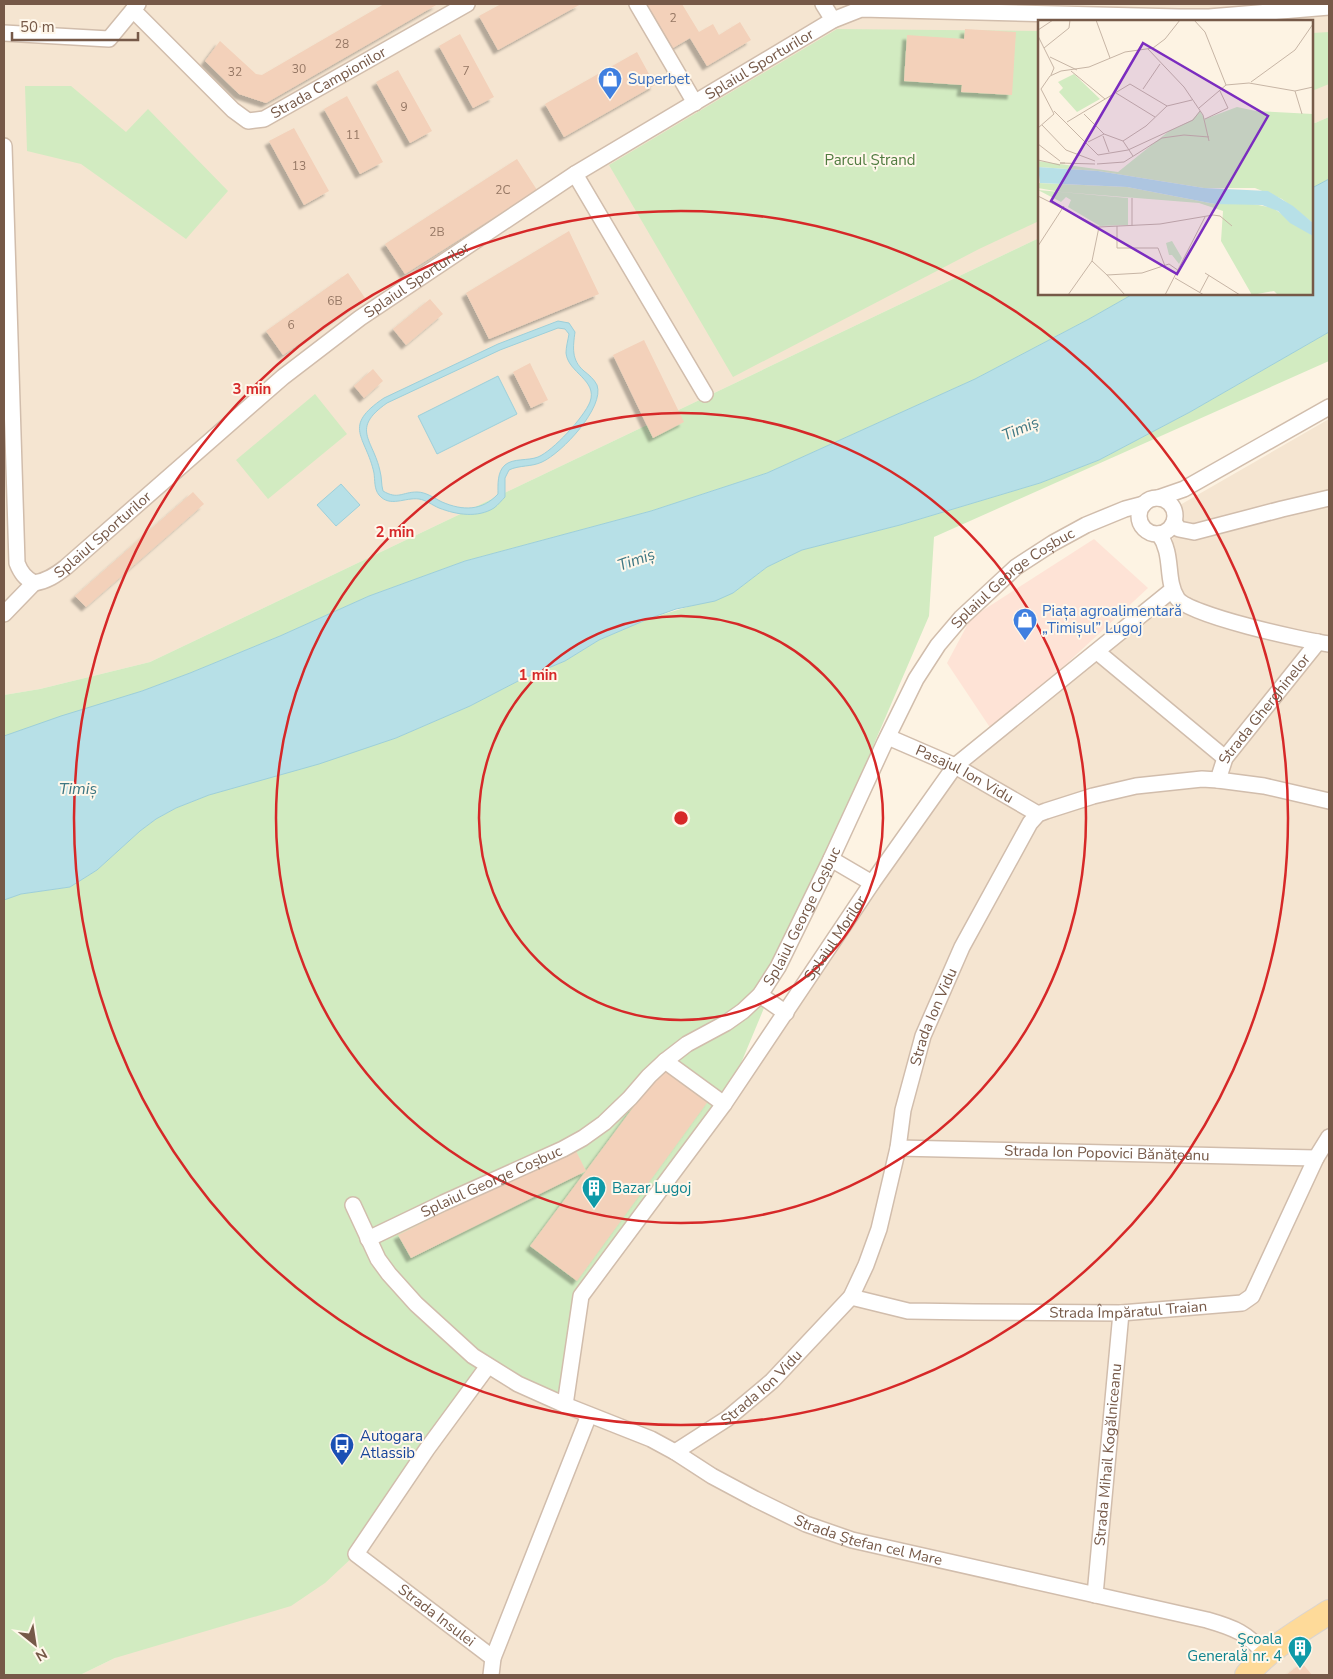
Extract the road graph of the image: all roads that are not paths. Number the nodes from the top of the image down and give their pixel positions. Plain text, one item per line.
1 (467, 4) edge
2 (637, 4) edge
3 (823, 4) edge
4 (136, 7) edge
5 (1329, 7) edge
6 (1209, 10) edge
7 (833, 20) junction
8 (4, 33) edge
9 (695, 103) junction
10 (4, 146) edge
11 (575, 174) junction
12 (705, 394) dead end
13 (1329, 407) edge
14 (1184, 489) junction
15 (1329, 498) edge
16 (1151, 501) junction
17 (1174, 515) junction
18 (1159, 534) junction
19 (34, 583) junction
20 (1172, 590) junction
21 (4, 614) edge
22 (1324, 643) edge
23 (1101, 655) dead end
24 (888, 737) junction
25 (1225, 758) junction
26 (955, 766) junction
27 (1218, 780) junction
28 (1329, 801) edge
29 (1038, 814) junction
30 (831, 859) junction
31 (872, 883) junction
32 (760, 995) junction
33 (786, 1013) junction
34 (665, 1061) junction
35 (724, 1104) junction
36 (1329, 1138) edge
37 (898, 1148) junction
38 (1316, 1158) junction
39 (353, 1205) dead end
40 (368, 1239) junction
41 (851, 1297) junction
42 (1121, 1313) junction
43 (488, 1366) junction
44 (565, 1405) junction
45 (589, 1415) junction
46 (675, 1452) junction
47 (1095, 1595) junction
48 (1329, 1612) edge
49 (1266, 1655) junction
50 (493, 1658) junction
51 (491, 1675) edge
52 (1247, 1675) edge

1 - 4 street, Strada Campionilor
2 - 9 street
3 - 7 street
4 - 8 street
5 - 6 street, Splaiul Sporturilor
6 - 7 street, Splaiul Sporturilor
7 - 9 street, Splaiul Sporturilor
9 - 11 street, Splaiul Sporturilor
10 - 19 street
11 - 12 street
11 - 19 street, Splaiul Sporturilor
13 - 14 street, Splaiul George Coșbuc
14 - 16 street, Splaiul George Coșbuc
14 - 17 street
15 - 17 street
16 - 17 street
16 - 18 street
16 - 24 street, Splaiul George Coșbuc
17 - 18 street
18 - 20 street
19 - 21 street
20 - 22 street
20 - 26 street, Splaiul Morilor
22 - 25 street, Strada Gherghinelor
23 - 25 street
24 - 26 street, Pasajul Ion Vidu
24 - 30 street, Splaiul George Coșbuc
25 - 27 street, Strada Gherghinelor
26 - 29 street, Pasajul Ion Vidu
26 - 31 street, Splaiul Morilor
27 - 28 street
27 - 29 street
29 - 37 street, Strada Ion Vidu
30 - 31 street
30 - 32 street, Splaiul George Coșbuc
31 - 33 street, Splaiul Morilor
32 - 33 street
32 - 34 street, Splaiul George Coșbuc
33 - 35 street, Splaiul Morilor
34 - 35 street
34 - 40 street, Splaiul George Coșbuc
35 - 44 street, Splaiul Morilor
36 - 38 street
37 - 38 street, Strada Ion Popovici Bănățeanu
37 - 41 street, Strada Ion Vidu
38 - 42 street, Strada Împăratul Traian
39 - 40 street, Strada Ștefan cel Mare
40 - 43 street, Strada Ștefan cel Mare
41 - 42 street, Strada Împăratul Traian
41 - 46 street, Strada Ion Vidu
42 - 47 street, Strada Mihail Kogălniceanu
43 - 44 street, Strada Ștefan cel Mare
43 - 50 street, Strada Insulei
44 - 45 street, Strada Ștefan cel Mare
45 - 46 street, Strada Ștefan cel Mare
45 - 50 street, Strada Insulei
46 - 47 street, Strada Ștefan cel Mare
47 - 49 street, Strada Ștefan cel Mare
48 - 49 main road
49 - 52 main road
50 - 51 street

